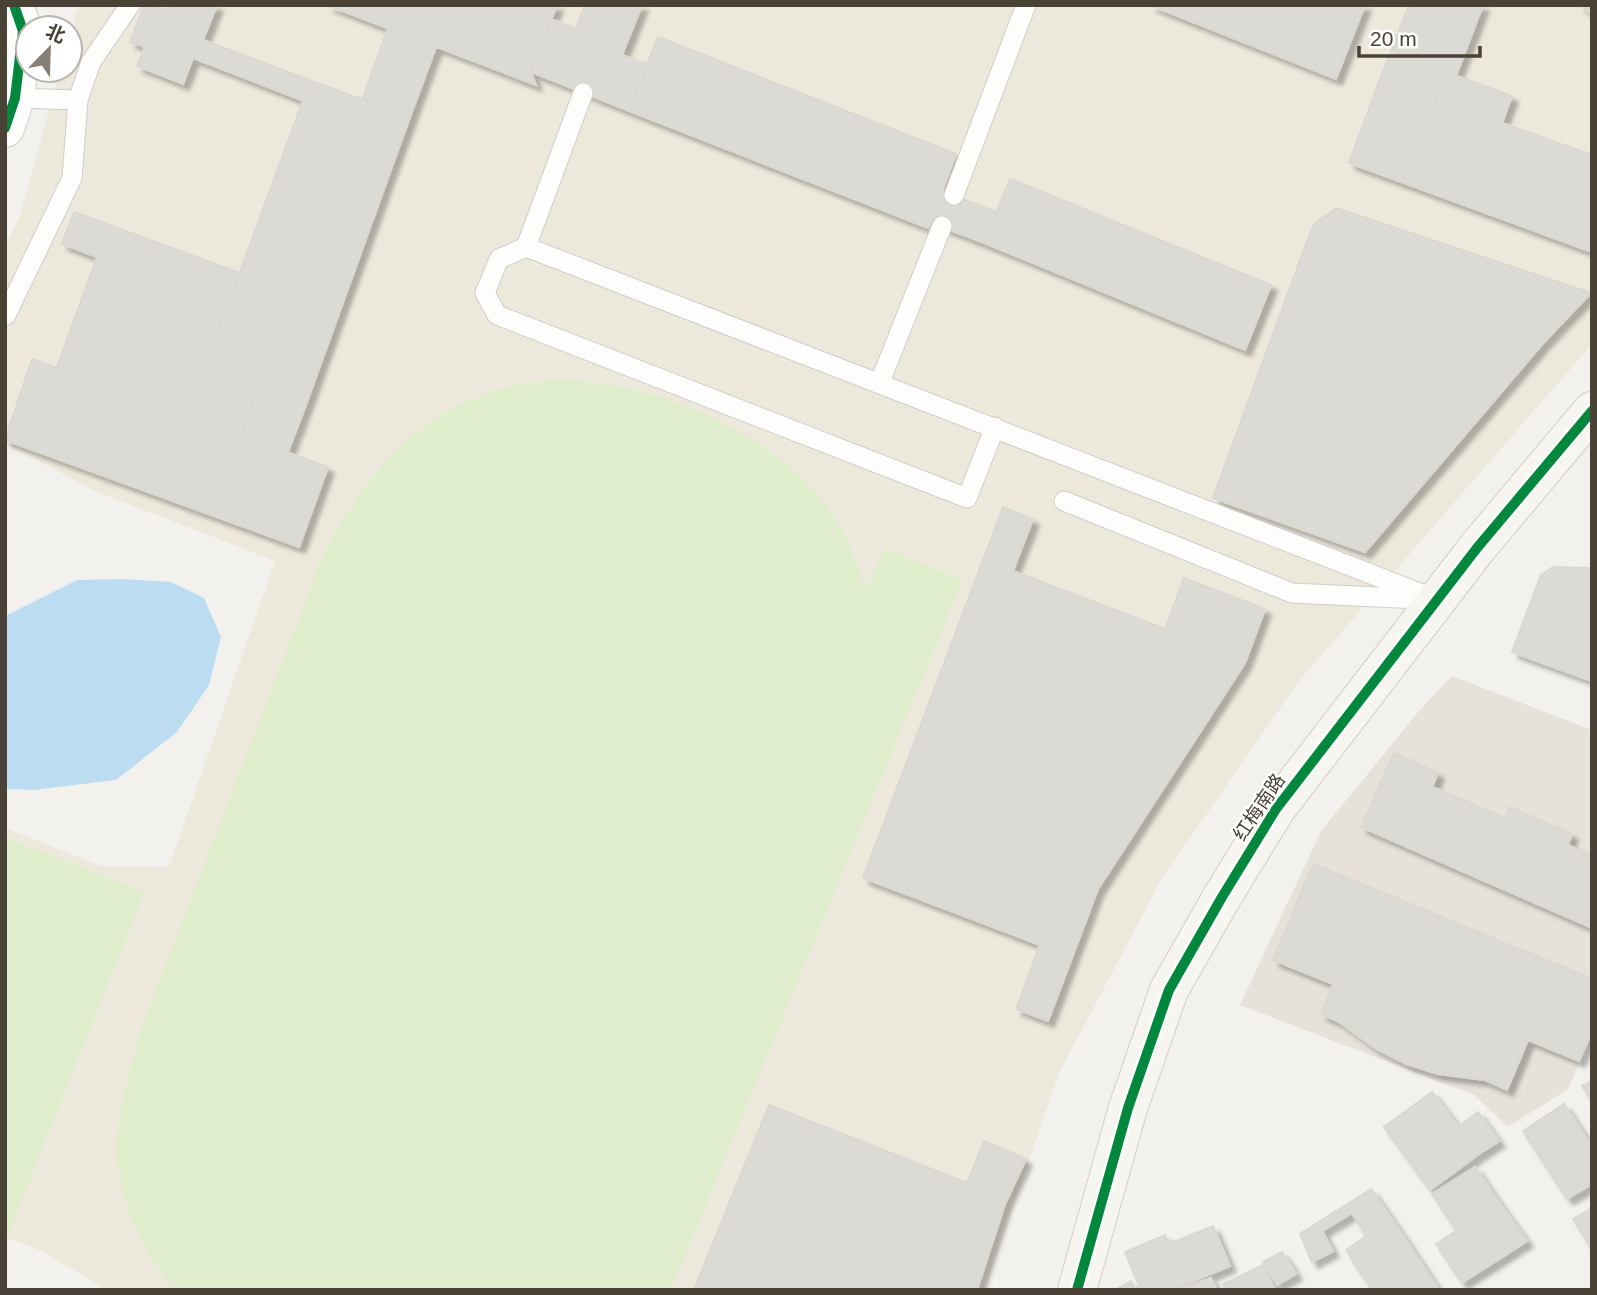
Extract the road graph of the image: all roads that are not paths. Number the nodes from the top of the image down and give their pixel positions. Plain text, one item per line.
1 (13, 5) edge
2 (130, 5) edge
3 (1026, 5) edge
4 (583, 93) dead end
5 (78, 100) junction
6 (10, 113) edge
7 (954, 195) dead end
8 (942, 226) dead end
9 (526, 247) junction
10 (6, 315) edge
11 (880, 382) junction
12 (1592, 411) edge
13 (995, 427) junction
14 (1065, 501) dead end
15 (1438, 600) junction
16 (1077, 1290) edge

1 - 6 street
2 - 5 lane
3 - 7 lane
4 - 9 lane
5 - 6 lane
5 - 10 lane
8 - 11 lane
9 - 11 lane
9 - 13 lane
11 - 13 lane
12 - 15 street, 红梅南路
13 - 15 lane
14 - 15 lane
15 - 16 street, 红梅南路

